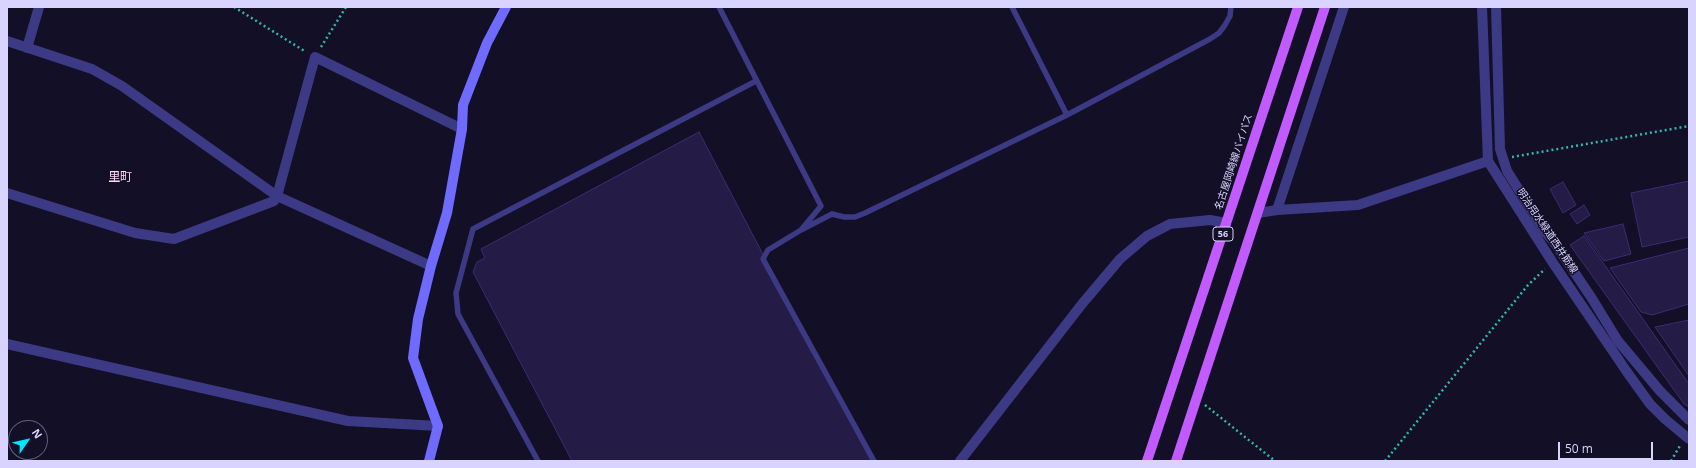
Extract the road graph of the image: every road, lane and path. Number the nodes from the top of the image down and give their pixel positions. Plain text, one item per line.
1 (39, 7) edge
2 (234, 7) edge
3 (346, 7) edge
4 (506, 7) edge
5 (719, 7) edge
6 (1012, 7) edge
7 (1230, 7) edge
8 (1298, 7) edge
9 (1325, 7) edge
10 (1344, 7) edge
11 (1482, 7) edge
12 (1496, 7) edge
13 (7, 41) edge
14 (28, 48) junction
15 (315, 57) junction
16 (756, 81) junction
17 (1067, 115) junction
18 (1689, 126) edge
19 (462, 129) junction
20 (1502, 159) junction
21 (1488, 161) junction
22 (7, 193) edge
23 (277, 196) junction
24 (1277, 210) junction
25 (1258, 213) junction
26 (1226, 223) junction
27 (800, 230) junction
28 (1553, 263) junction
29 (430, 266) junction
30 (7, 344) edge
31 (1197, 399) junction
32 (1689, 420) edge
33 (438, 426) junction
34 (1687, 438) edge
35 (430, 461) edge
36 (538, 461) edge
37 (874, 461) edge
38 (960, 461) edge
39 (1148, 461) edge
40 (1176, 461) edge
41 (1275, 461) edge
42 (1385, 461) edge
43 (1671, 461) edge

1 - 14 street
2 - 15 path
3 - 15 path
4 - 19 street
5 - 16 lane
6 - 17 lane
7 - 17 lane
8 - 26 main road, 名古屋岡崎線バイパス / 56
9 - 25 main road
10 - 24 street
11 - 21 street
12 - 20 street, 明治用水緑道西井筋線
13 - 14 street
14 - 23 street
15 - 19 street
15 - 23 street
16 - 27 lane
16 - 36 lane
17 - 27 lane
18 - 20 path
19 - 29 street
20 - 32 street, 明治用水緑道西井筋線
21 - 24 street
21 - 28 street
22 - 23 street
23 - 29 street
24 - 25 street
25 - 31 main road
26 - 38 street
26 - 39 main road, 名古屋岡崎線バイパス / 56
27 - 37 lane
28 - 34 street
28 - 42 path
29 - 33 street
30 - 33 street
31 - 40 main road
31 - 41 path
33 - 35 street
34 - 43 path

